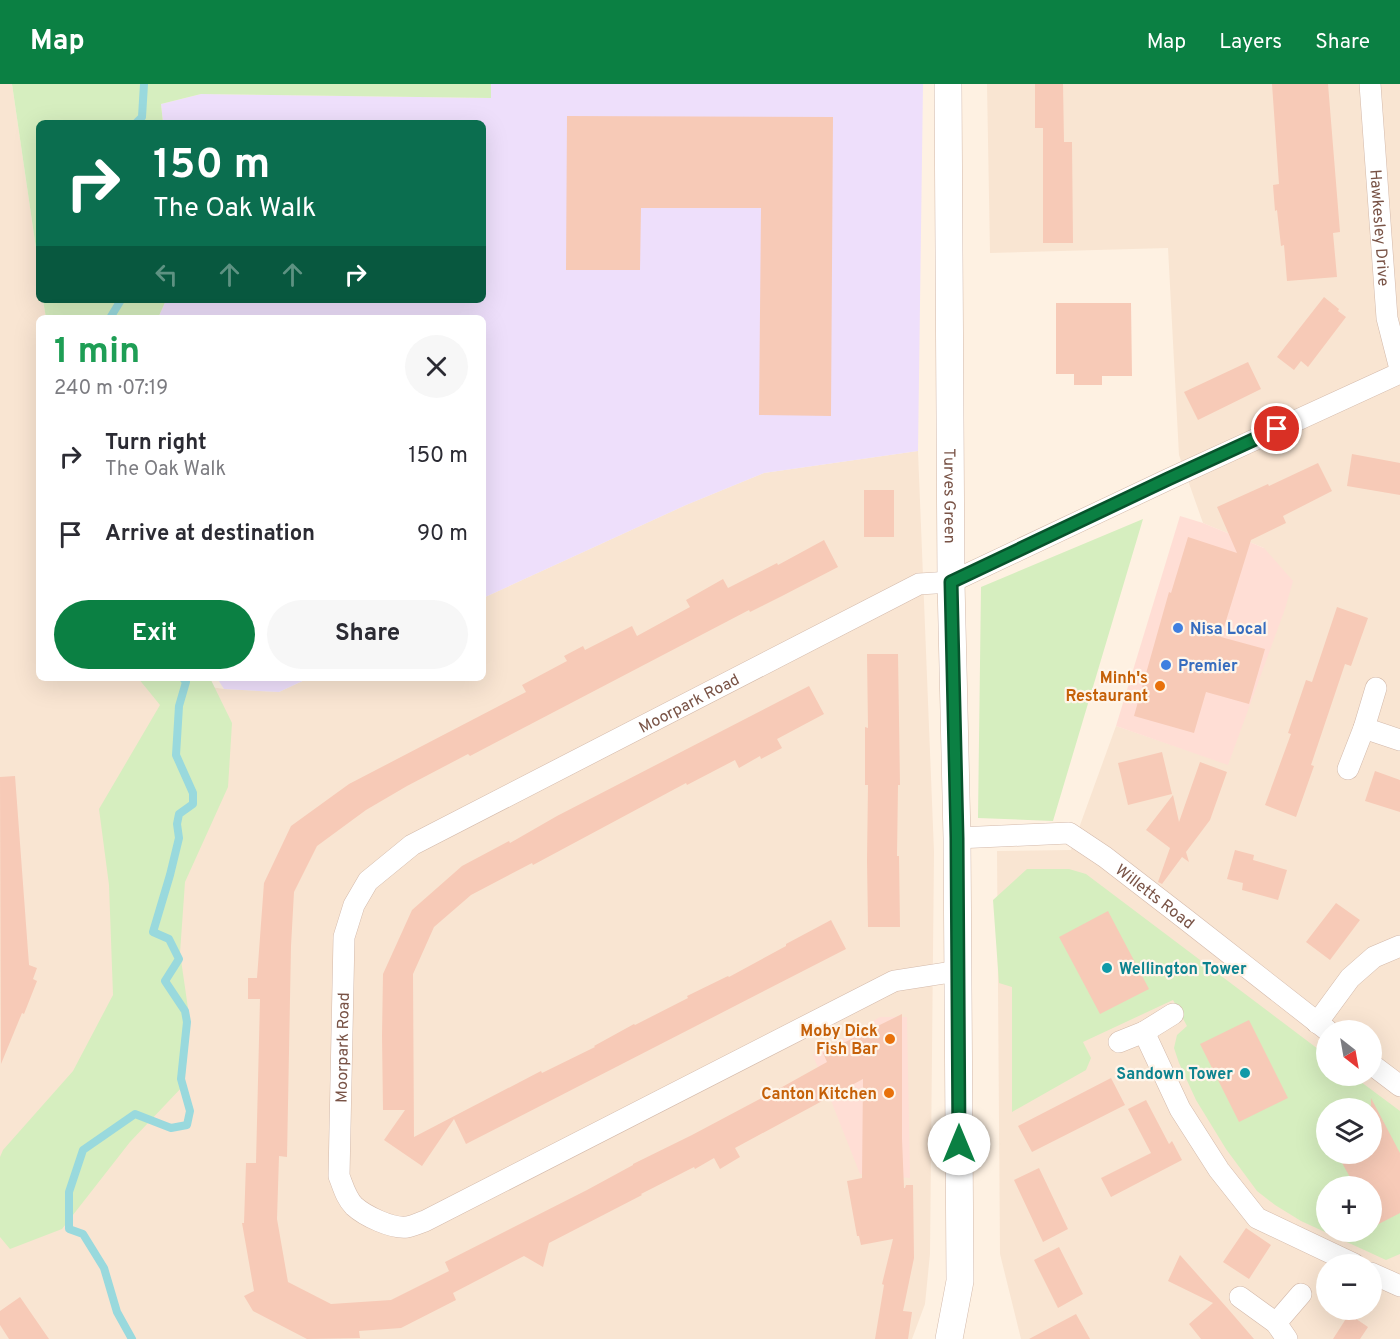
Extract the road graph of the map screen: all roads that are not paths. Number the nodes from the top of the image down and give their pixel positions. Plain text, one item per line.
1 (948, 84) edge
2 (1370, 84) edge
3 (1400, 371) edge
4 (951, 582) junction
5 (1376, 688) dead end
6 (1364, 728) junction
7 (1400, 740) edge
8 (1348, 769) dead end
9 (957, 838) junction
10 (1400, 946) edge
11 (958, 970) junction
12 (1173, 1014) dead end
13 (1326, 1020) edge
14 (1316, 1022) edge
15 (1144, 1032) junction
16 (1119, 1042) dead end
17 (1382, 1072) edge
18 (1400, 1086) edge
19 (1333, 1254) edge
20 (1382, 1278) edge
21 (1400, 1286) edge
22 (1301, 1294) dead end
23 (1240, 1297) dead end
24 (1282, 1331) edge
25 (949, 1339) edge

1 - 4 street, Turves Green
2 - 3 street, Hawkesley Drive
3 - 4 street
4 - 9 street, Turves Green
4 - 11 street, Moorpark Road
5 - 6 street
6 - 7 street
6 - 8 street
9 - 11 street, Turves Green
9 - 14 street, Willetts Road
10 - 13 street
11 - 25 street, Turves Green
12 - 15 street
15 - 16 street
15 - 19 street
17 - 18 street
20 - 21 street
22 - 24 street
23 - 24 street

